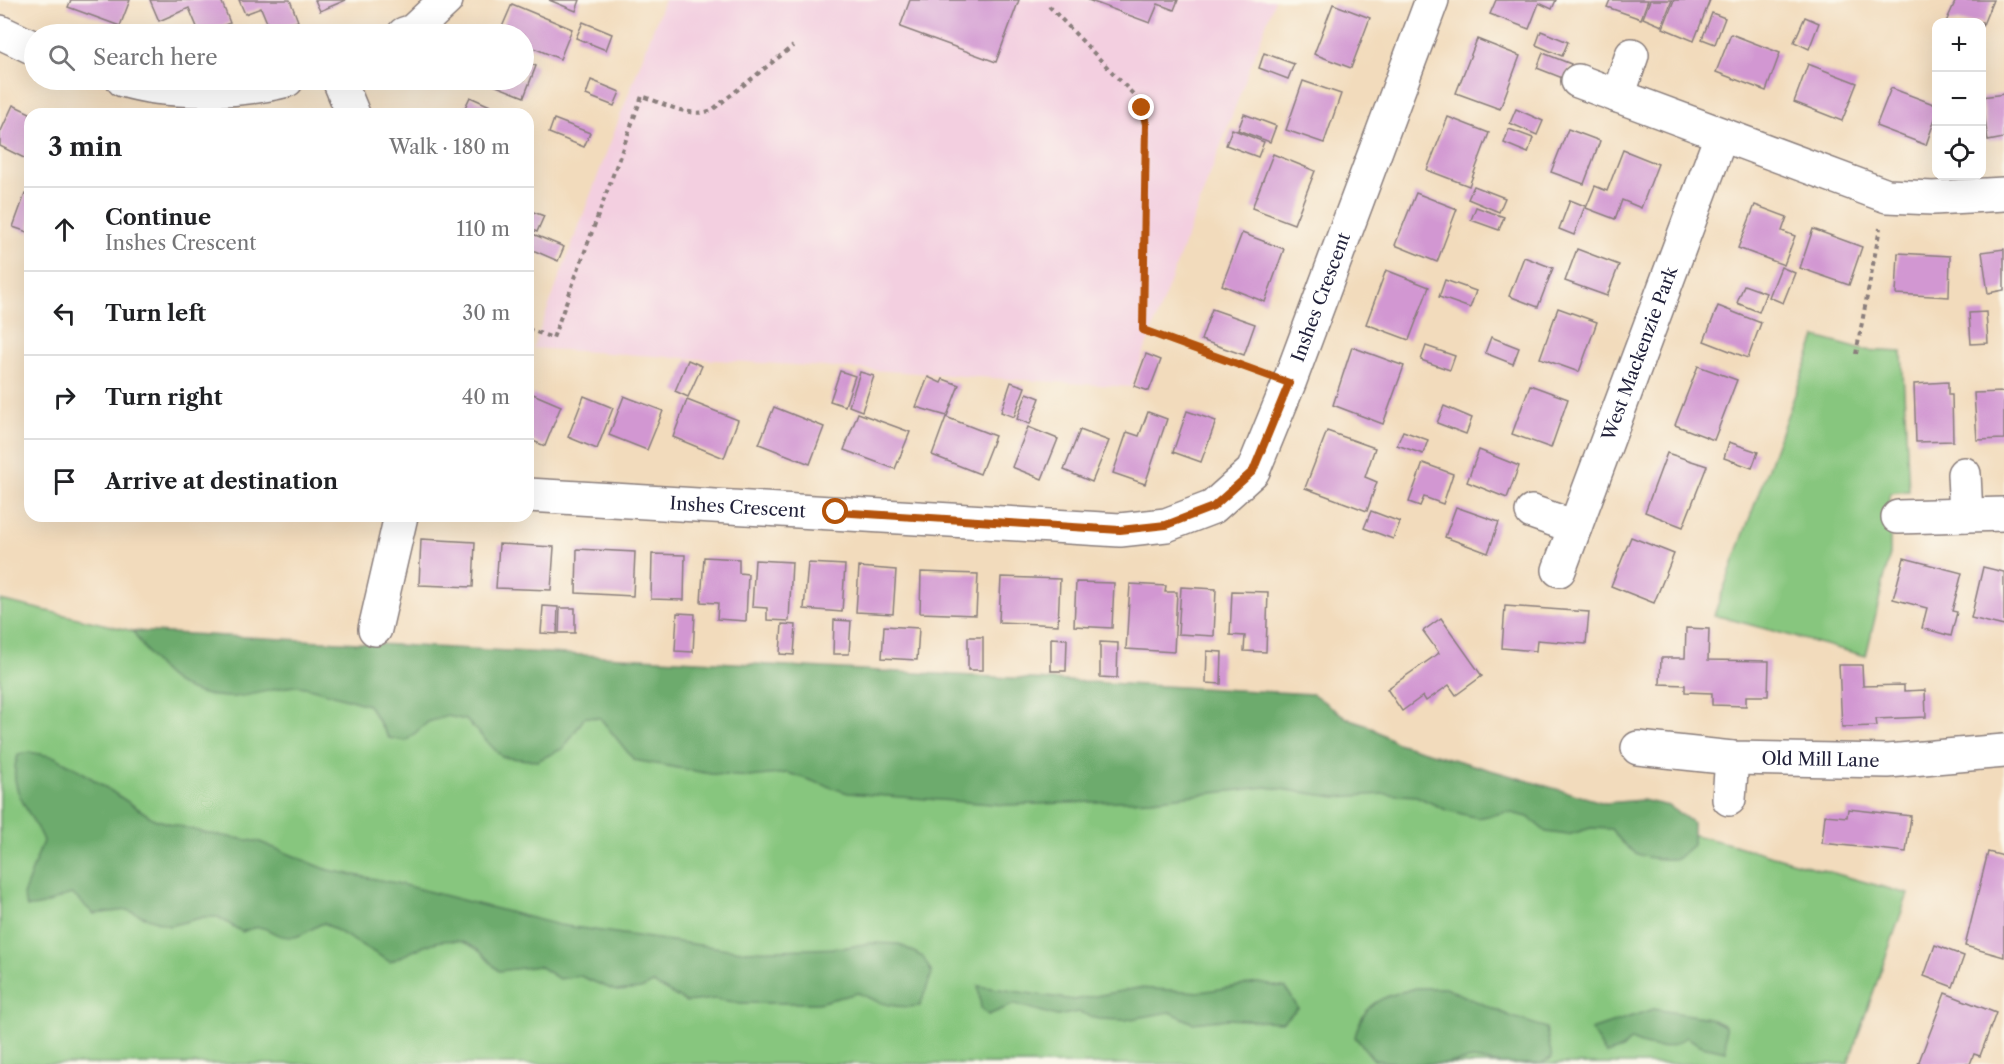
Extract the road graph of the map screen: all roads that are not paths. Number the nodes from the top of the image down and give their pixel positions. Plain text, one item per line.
1 (446, 0) edge
2 (1432, 0) edge
3 (420, 24) edge
4 (0, 32) edge
5 (24, 43) edge
6 (1632, 55) dead end
7 (1578, 81) dead end
8 (343, 90) edge
9 (1618, 96) junction
10 (351, 108) edge
11 (1721, 136) junction
12 (2004, 194) edge
13 (1964, 474) dead end
14 (534, 495) edge
15 (1532, 512) dead end
16 (2004, 514) edge
17 (1966, 515) junction
18 (1898, 517) dead end
19 (400, 522) edge
20 (1575, 528) junction
21 (1559, 570) dead end
22 (375, 629) dead end
23 (1638, 748) dead end
24 (2004, 751) edge
25 (1732, 758) junction
26 (1729, 799) dead end

1 - 3 street
2 - 14 street, Inshes Crescent
4 - 5 street
6 - 9 street
7 - 9 street
8 - 10 street
9 - 11 street
11 - 12 street
11 - 20 street, West Mackenzie Park
13 - 17 street
15 - 20 street
16 - 17 street
17 - 18 street
19 - 22 street
20 - 21 street, West Mackenzie Park
23 - 25 street, Old Mill Lane
24 - 25 street, Old Mill Lane
25 - 26 street

